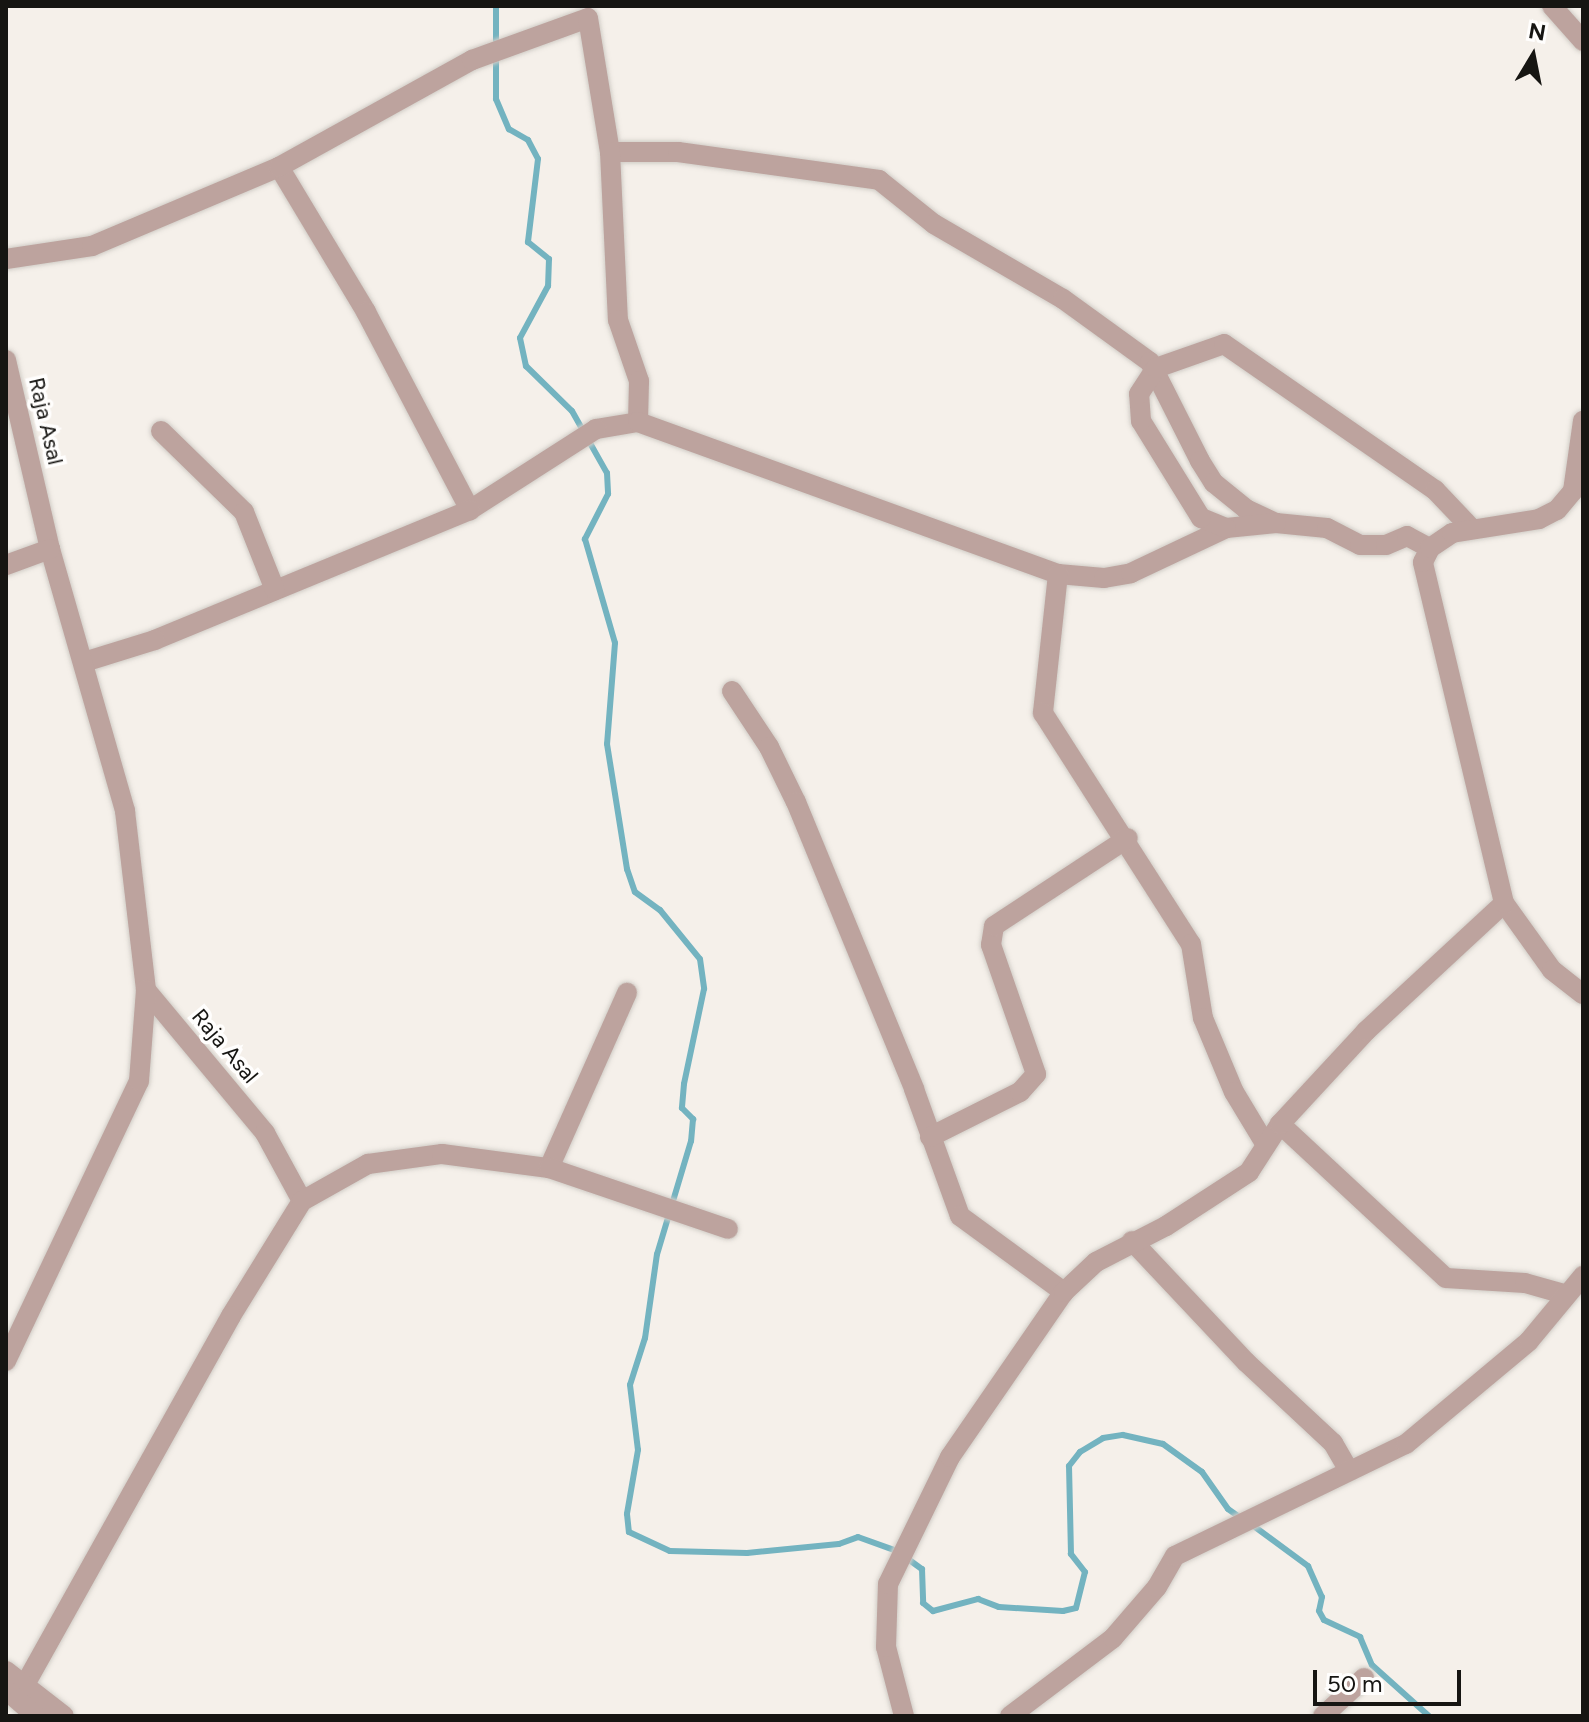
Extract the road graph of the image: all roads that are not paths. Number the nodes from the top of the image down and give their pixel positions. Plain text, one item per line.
1 (1552, 6) edge
2 (587, 12) edge
3 (1583, 41) edge
4 (610, 152) junction
5 (279, 167) junction
6 (6, 259) edge
7 (6, 360) edge
8 (1156, 368) junction
9 (1583, 421) edge
10 (638, 422) junction
11 (161, 431) dead end
12 (470, 510) junction
13 (1276, 523) junction
14 (1226, 528) junction
15 (1471, 528) junction
16 (1430, 548) junction
17 (50, 549) junction
18 (6, 565) edge
19 (1058, 574) junction
20 (275, 590) junction
21 (84, 662) junction
22 (732, 691) dead end
23 (1128, 838) junction
24 (1504, 903) junction
25 (146, 990) junction
26 (627, 993) dead end
27 (1583, 994) edge
28 (1280, 1124) junction
29 (930, 1137) junction
30 (1266, 1145) junction
31 (549, 1168) junction
32 (302, 1201) junction
33 (728, 1229) dead end
34 (1132, 1241) junction
35 (1583, 1276) edge
36 (1064, 1292) junction
37 (1564, 1294) junction
38 (6, 1361) edge
39 (1349, 1471) junction
40 (1364, 1678) dead end
41 (14, 1684) edge
42 (1328, 1714) edge
43 (36, 1716) edge
44 (64, 1716) edge
45 (904, 1716) edge
46 (1010, 1716) edge

1 - 3 street
2 - 4 street
2 - 5 street
4 - 8 street
4 - 10 street
5 - 6 street
5 - 12 street
7 - 17 street, Raja Asal
8 - 13 street
8 - 14 street
8 - 15 street
9 - 15 street
10 - 12 street
10 - 19 street
11 - 20 street
12 - 20 street
13 - 14 street
13 - 16 street
14 - 19 street
15 - 16 street
16 - 24 street
17 - 18 street
17 - 21 street, Raja Asal
19 - 23 street
20 - 21 street
21 - 25 street, Raja Asal
22 - 29 street
23 - 29 street
23 - 30 street
24 - 27 street
24 - 28 street
25 - 32 street, Raja Asal
25 - 38 street
26 - 31 street
28 - 30 street
28 - 37 street
29 - 36 street
30 - 34 street
31 - 32 street
31 - 33 street
32 - 41 street
34 - 36 street
34 - 39 street
35 - 37 street
36 - 45 street
37 - 39 street
39 - 46 street
40 - 42 street
41 - 43 street
41 - 44 street

